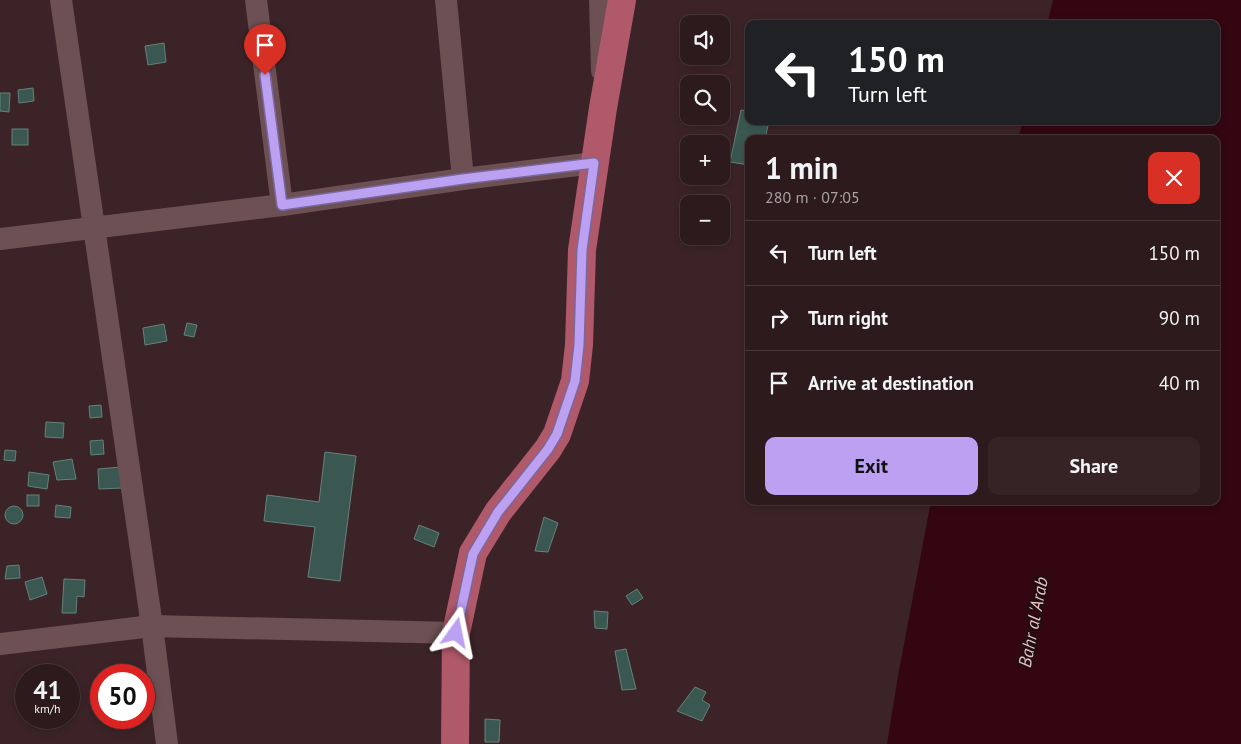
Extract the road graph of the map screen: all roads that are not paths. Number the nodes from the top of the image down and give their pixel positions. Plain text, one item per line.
1 (61, 0) edge
2 (256, 0) edge
3 (446, 0) edge
4 (600, 0) edge
5 (622, 0) edge
6 (602, 108) junction
7 (594, 163) junction
8 (463, 179) junction
9 (282, 205) junction
10 (95, 228) junction
11 (0, 239) edge
12 (152, 626) junction
13 (456, 633) junction
14 (0, 644) edge
15 (167, 744) edge
16 (455, 744) edge

1 - 10 street
2 - 9 street
3 - 8 street
4 - 6 street
5 - 6 main road
6 - 7 main road
7 - 8 street
7 - 13 main road
8 - 9 street
9 - 10 street
10 - 11 street
10 - 12 street
12 - 13 street
12 - 14 street
12 - 15 street
13 - 16 main road

